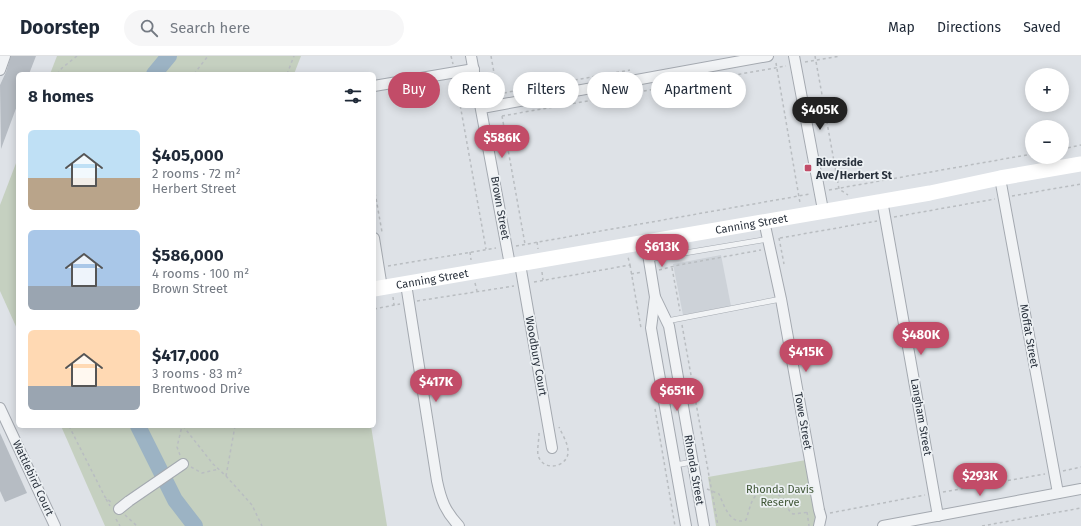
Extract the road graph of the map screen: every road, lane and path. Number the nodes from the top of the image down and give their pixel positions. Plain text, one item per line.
1 (5, 56) edge
2 (77, 56) edge
3 (208, 56) edge
4 (294, 56) edge
5 (451, 56) edge
6 (471, 56) edge
7 (491, 56) edge
8 (815, 56) edge
9 (840, 56) edge
10 (772, 59) edge
11 (795, 60) edge
12 (816, 60) junction
13 (776, 67) junction
14 (474, 69) junction
15 (0, 70) edge
16 (635, 70) dead end
17 (59, 72) edge
18 (196, 72) edge
19 (288, 72) edge
20 (454, 72) edge
21 (459, 72) edge
22 (475, 72) edge
23 (494, 72) edge
24 (448, 74) edge
25 (376, 86) edge
26 (505, 93) edge
27 (505, 103) edge
28 (460, 108) edge
29 (482, 108) edge
30 (501, 108) edge
31 (502, 116) junction
32 (1081, 145) edge
33 (1069, 148) edge
34 (1025, 155) edge
35 (1081, 164) edge
36 (1000, 178) junction
37 (1081, 184) edge
38 (838, 188) junction
39 (820, 192) junction
40 (799, 196) junction
41 (1004, 198) junction
42 (882, 200) junction
43 (860, 204) junction
44 (823, 210) junction
45 (802, 214) junction
46 (885, 219) junction
47 (764, 221) junction
48 (872, 221) junction
49 (779, 238) junction
50 (768, 239) junction
51 (646, 242) junction
52 (525, 244) junction
53 (626, 245) junction
54 (507, 247) junction
55 (486, 249) junction
56 (376, 250) edge
57 (763, 250) dead end
58 (649, 259) junction
59 (515, 265) junction
60 (379, 268) junction
61 (672, 268) junction
62 (785, 270) dead end
63 (651, 271) junction
64 (631, 274) dead end
65 (406, 284) junction
66 (524, 284) junction
67 (378, 289) edge
68 (655, 298) junction
69 (781, 299) junction
70 (409, 303) junction
71 (376, 309) edge
72 (681, 318) junction
73 (667, 321) junction
74 (0, 408) edge
75 (70, 428) edge
76 (185, 428) edge
77 (235, 428) edge
78 (552, 448) dead end
79 (693, 462) junction
80 (183, 464) dead end
81 (675, 465) junction
82 (1081, 468) edge
83 (1054, 472) junction
84 (226, 476) junction
85 (697, 486) junction
86 (1081, 489) edge
87 (711, 491) junction
88 (939, 493) junction
89 (1058, 493) junction
90 (1081, 508) edge
91 (119, 509) junction
92 (819, 510) junction
93 (807, 512) junction
94 (830, 513) dead end
95 (938, 516) junction
96 (55, 526) edge
97 (137, 526) edge
98 (262, 526) edge
99 (459, 526) edge
100 (686, 526) edge
101 (704, 526) edge
102 (718, 526) edge
103 (809, 526) edge
104 (820, 526) edge
105 (883, 526) edge
106 (982, 526) edge

1 - 15 street
2 - 17 path
3 - 18 path
4 - 19 path
5 - 20 path
6 - 14 street, Brown Street
7 - 23 path
8 - 12 path
9 - 12 path
10 - 13 path
10 - 27 street
11 - 12 path
11 - 13 path
11 - 39 street
12 - 38 path
13 - 31 path
13 - 40 path
14 - 21 street
14 - 22 street, Brown Street
16 - 26 path
24 - 25 street
28 - 55 path
29 - 54 street, Brown Street
30 - 31 path
31 - 52 path
32 - 33 path
34 - 38 path
35 - 36 street, Canning Street
36 - 41 street, Moffat Street
36 - 42 street, Canning Street
37 - 41 path
38 - 39 path
38 - 43 path
39 - 40 path
39 - 44 street
40 - 45 path
40 - 52 path
41 - 46 path
41 - 83 street, Moffat Street
42 - 43 street, Canning Street
42 - 46 street, Langham Street
43 - 44 street, Canning Street
43 - 48 path
44 - 45 street, Canning Street
45 - 47 street, Canning Street
46 - 48 path
46 - 88 street, Langham Street
47 - 50 street, Towe Street
47 - 51 street, Canning Street
48 - 49 path
49 - 50 path
49 - 62 path
50 - 58 lane
50 - 69 street, Towe Street
51 - 53 street, Canning Street
51 - 58 street, Rhonda Street
52 - 54 path
53 - 59 street, Canning Street
53 - 66 path
54 - 55 path
54 - 59 street, Brown Street
55 - 60 path
56 - 60 street
57 - 61 path
58 - 63 street, Rhonda Street
59 - 65 street, Canning Street
59 - 66 street, Woodbury Court
60 - 67 street
61 - 63 path
61 - 72 path
63 - 64 path
63 - 68 street, Rhonda Street
65 - 67 street, Canning Street
65 - 70 street
66 - 70 path
66 - 78 street, Woodbury Court
68 - 73 street, Rhonda Street
68 - 81 street, Rhonda Street
69 - 72 lane
69 - 92 street, Towe Street
70 - 71 path
70 - 99 street
72 - 73 lane
72 - 87 path
73 - 79 street, Rhonda Street
74 - 96 street, Wattlebird Court
75 - 91 path
76 - 84 path
77 - 84 path
79 - 81 lane
79 - 85 street, Rhonda Street
80 - 91 street
81 - 100 street, Rhonda Street
82 - 83 path
83 - 88 path
83 - 89 street, Moffat Street
84 - 98 path
85 - 87 path
85 - 101 street, Rhonda Street
86 - 89 street
87 - 93 path
87 - 102 path
88 - 94 path
88 - 95 street, Langham Street
89 - 95 street
90 - 106 path
91 - 97 path
92 - 93 path
92 - 104 street, Towe Street
93 - 103 path
95 - 105 street

